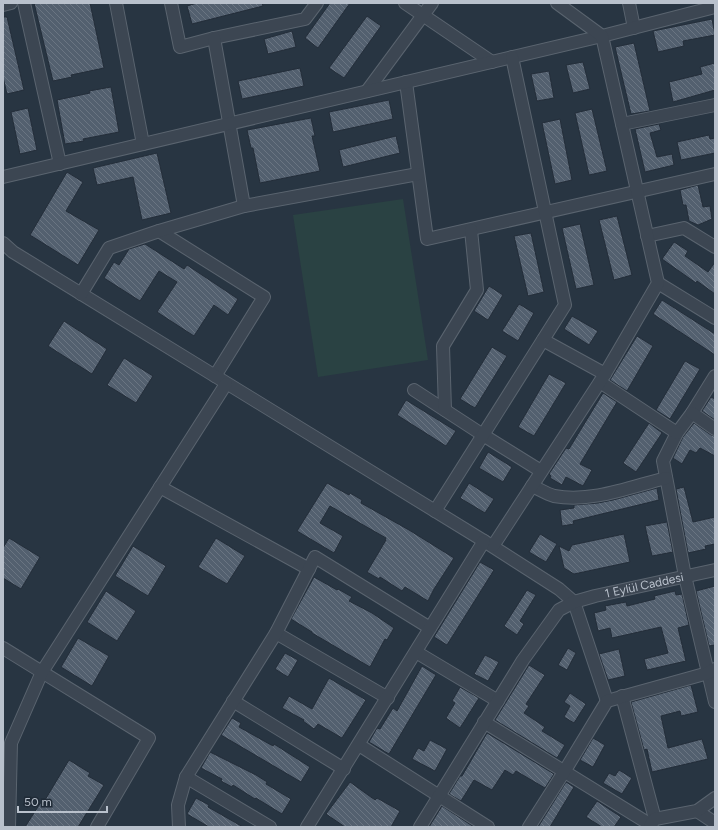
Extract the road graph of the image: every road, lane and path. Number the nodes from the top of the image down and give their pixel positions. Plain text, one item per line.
1 (11, 3) edge
2 (24, 3) edge
3 (116, 3) edge
4 (171, 3) edge
5 (317, 3) edge
6 (405, 3) edge
7 (432, 3) edge
8 (556, 3) edge
9 (629, 3) edge
10 (3, 5) edge
11 (715, 7) edge
12 (423, 16) junction
13 (634, 28) junction
14 (602, 36) junction
15 (214, 38) junction
16 (512, 57) junction
17 (492, 62) junction
18 (406, 82) junction
19 (367, 91) junction
20 (715, 105) edge
21 (229, 124) junction
22 (622, 124) junction
23 (143, 144) junction
24 (60, 164) junction
25 (418, 174) junction
26 (715, 174) edge
27 (3, 177) edge
28 (637, 192) junction
29 (244, 206) junction
30 (546, 213) junction
31 (471, 230) junction
32 (159, 231) junction
33 (647, 236) junction
34 (3, 243) edge
35 (715, 247) edge
36 (658, 283) junction
37 (81, 294) junction
38 (715, 318) edge
39 (543, 340) junction
40 (215, 376) junction
41 (715, 376) edge
42 (603, 378) junction
43 (226, 384) junction
44 (414, 390) dead end
45 (445, 410) junction
46 (692, 413) junction
47 (715, 429) edge
48 (677, 433) junction
49 (483, 435) junction
50 (542, 471) junction
51 (666, 478) junction
52 (532, 486) junction
53 (160, 487) junction
54 (435, 510) junction
55 (488, 544) junction
56 (309, 570) junction
57 (715, 570) edge
58 (685, 576) junction
59 (574, 602) junction
60 (430, 628) junction
61 (276, 633) junction
62 (3, 648) edge
63 (416, 652) junction
64 (712, 671) edge
65 (42, 672) junction
66 (622, 696) junction
67 (388, 698) junction
68 (233, 701) junction
69 (498, 701) junction
70 (607, 701) junction
71 (715, 702) edge
72 (484, 722) junction
73 (9, 736) edge
74 (359, 745) junction
75 (344, 769) junction
76 (564, 772) junction
77 (186, 778) junction
78 (439, 796) junction
79 (715, 798) edge
80 (697, 811) junction
81 (715, 822) edge
82 (652, 824) edge
83 (9, 827) edge
84 (97, 827) edge
85 (179, 827) edge
86 (270, 827) edge
87 (307, 827) edge
88 (420, 827) edge
89 (488, 827) edge
90 (529, 827) edge

1 - 10 street
2 - 24 street
3 - 23 street
4 - 15 street
5 - 15 street
6 - 12 street
7 - 12 street
8 - 14 street
9 - 13 street
11 - 13 street
12 - 17 street
12 - 19 street
13 - 14 street
14 - 16 street
14 - 22 street
15 - 21 street
16 - 17 street
16 - 30 street
17 - 18 street
18 - 19 street
18 - 25 street
19 - 21 street
20 - 22 street
21 - 23 street
21 - 29 street
22 - 28 street
23 - 24 street
24 - 27 street
25 - 29 street
25 - 31 street
26 - 28 street
28 - 30 street
28 - 33 street
29 - 32 street
30 - 31 street
30 - 39 street
31 - 45 street
32 - 37 street
32 - 40 street
33 - 35 street
33 - 36 street
34 - 37 street
36 - 38 street
36 - 42 street
37 - 40 street
39 - 42 street
39 - 49 street
40 - 43 street
41 - 46 street
42 - 48 street
42 - 50 street
43 - 53 street
43 - 54 street
44 - 45 street
45 - 49 street
46 - 47 street
46 - 48 street
48 - 51 street
49 - 50 street
49 - 54 street
50 - 52 street
51 - 52 street
51 - 58 street
52 - 55 street
53 - 56 street
53 - 65 street
54 - 55 street
55 - 59 street
55 - 60 street
56 - 60 street
56 - 61 street
57 - 58 street, 1 Eylül Caddesi
58 - 59 street, 1 Eylül Caddesi
58 - 64 street
59 - 69 street, 1 Eylül Caddesi
59 - 70 street
60 - 63 street
61 - 67 street
61 - 68 street
62 - 65 street
63 - 67 street
63 - 69 street
64 - 66 street
64 - 71 street
65 - 73 street
65 - 84 street
66 - 70 street
66 - 82 street
67 - 74 street
68 - 75 street
68 - 77 street
69 - 72 street, 1 Eylül Caddesi
70 - 76 street
72 - 76 street
72 - 78 street, 1 Eylül Caddesi
73 - 83 street
74 - 75 street
74 - 78 street
75 - 87 street
76 - 82 street
76 - 90 street
77 - 85 street
77 - 86 street
78 - 88 street, 1 Eylül Caddesi
78 - 89 street
79 - 80 street
80 - 81 street
80 - 82 street

